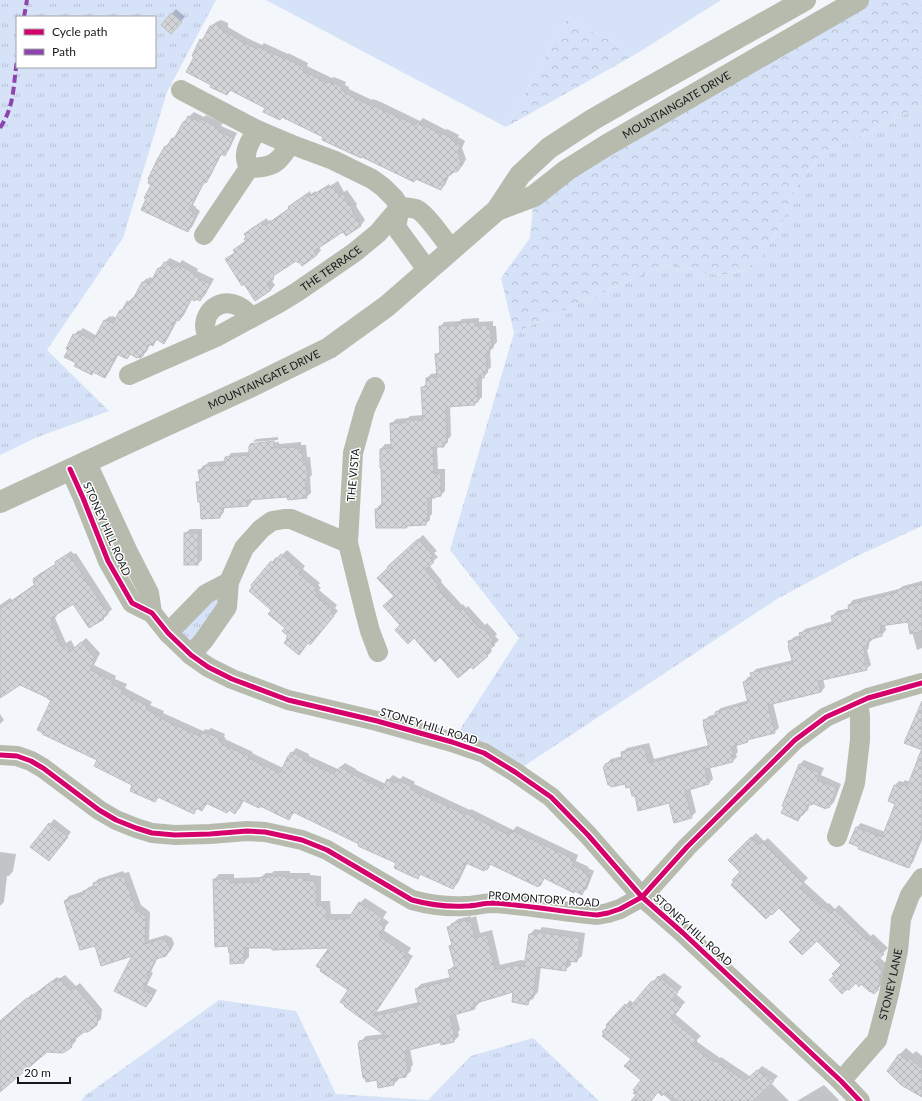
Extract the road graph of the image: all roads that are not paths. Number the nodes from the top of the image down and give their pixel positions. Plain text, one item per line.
1 (805, 0) edge
2 (858, 0) edge
3 (181, 90) dead end
4 (257, 130) junction
5 (290, 144) junction
6 (249, 168) junction
7 (400, 207) junction
8 (497, 210) junction
9 (204, 235) dead end
10 (452, 250) junction
11 (428, 272) junction
12 (251, 318) junction
13 (209, 340) junction
14 (129, 376) dead end
15 (375, 387) dead end
16 (78, 465) junction
17 (0, 502) edge
18 (348, 543) junction
19 (128, 552) junction
20 (108, 561) junction
21 (229, 582) junction
22 (152, 613) junction
23 (168, 633) junction
24 (378, 652) dead end
25 (191, 655) junction
26 (922, 683) edge
27 (858, 702) junction
28 (0, 755) edge
29 (837, 837) dead end
30 (922, 878) edge
31 (642, 896) junction
32 (841, 1081) junction
33 (860, 1101) edge

1 - 8 street, MOUNTAINGATE DRIVE
2 - 8 street, MOUNTAINGATE DRIVE
3 - 4 street
4 - 5 street
4 - 6 street
5 - 6 street
5 - 7 street
6 - 9 street
7 - 10 street
7 - 11 street
7 - 12 street, THE TERRACE
8 - 10 street, MOUNTAINGATE DRIVE
10 - 11 street, MOUNTAINGATE DRIVE
11 - 16 street, MOUNTAINGATE DRIVE
12 - 13 street, THE TERRACE
12 - 13 street
13 - 14 street, THE TERRACE
15 - 18 street, THE VISTA
16 - 17 street, MOUNTAINGATE DRIVE
16 - 19 street, STONEY HILL ROAD
16 - 20 street, STONEY HILL ROAD
18 - 21 street
18 - 24 street, THE VISTA
19 - 20 street
19 - 22 street, STONEY HILL ROAD
20 - 22 street, STONEY HILL ROAD
21 - 23 street
21 - 25 street
22 - 23 street, STONEY HILL ROAD
23 - 25 street, STONEY HILL ROAD
25 - 31 street, STONEY HILL ROAD
26 - 27 street, PROMONTORY ROAD
27 - 29 street
27 - 31 street, PROMONTORY ROAD
28 - 31 street, PROMONTORY ROAD
30 - 32 street, STONEY LANE
31 - 32 street, STONEY HILL ROAD
32 - 33 street, STONEY HILL ROAD

